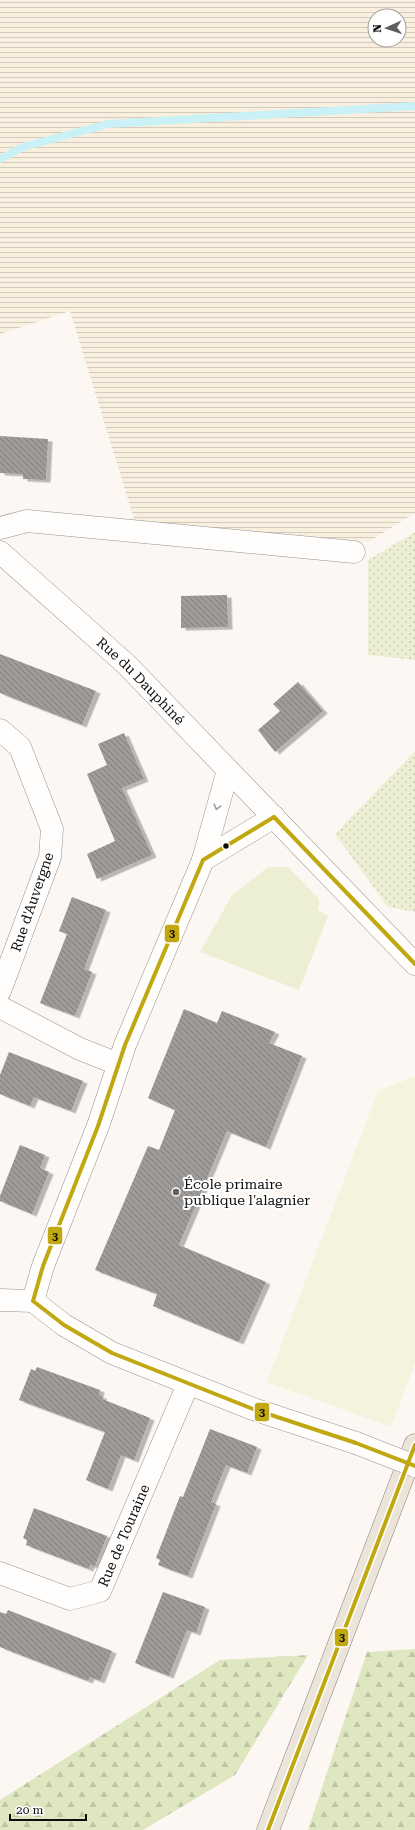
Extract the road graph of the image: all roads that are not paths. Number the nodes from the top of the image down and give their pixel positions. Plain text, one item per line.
1 (0, 528) edge
2 (0, 552) edge
3 (354, 552) dead end
4 (0, 730) edge
5 (228, 770) junction
6 (274, 817) junction
7 (203, 860) junction
8 (415, 964) edge
9 (0, 990) edge
10 (0, 1008) edge
11 (118, 1064) junction
12 (0, 1300) edge
13 (33, 1301) junction
14 (188, 1384) junction
15 (415, 1445) edge
16 (415, 1466) edge
17 (0, 1573) edge
18 (268, 1830) edge

1 - 3 street
2 - 5 street, Rue du Dauphiné
4 - 9 street, Rue d'Auvergne
5 - 6 street, Rue du Dauphiné
5 -> 7 street
6 - 7 street
6 - 8 street, Rue du Dauphiné
7 - 11 street
10 - 11 street
11 - 13 street
12 - 13 street
13 - 14 street
14 - 16 street, bridge
14 - 17 street, Rue de Touraine
15 - 18 main road

